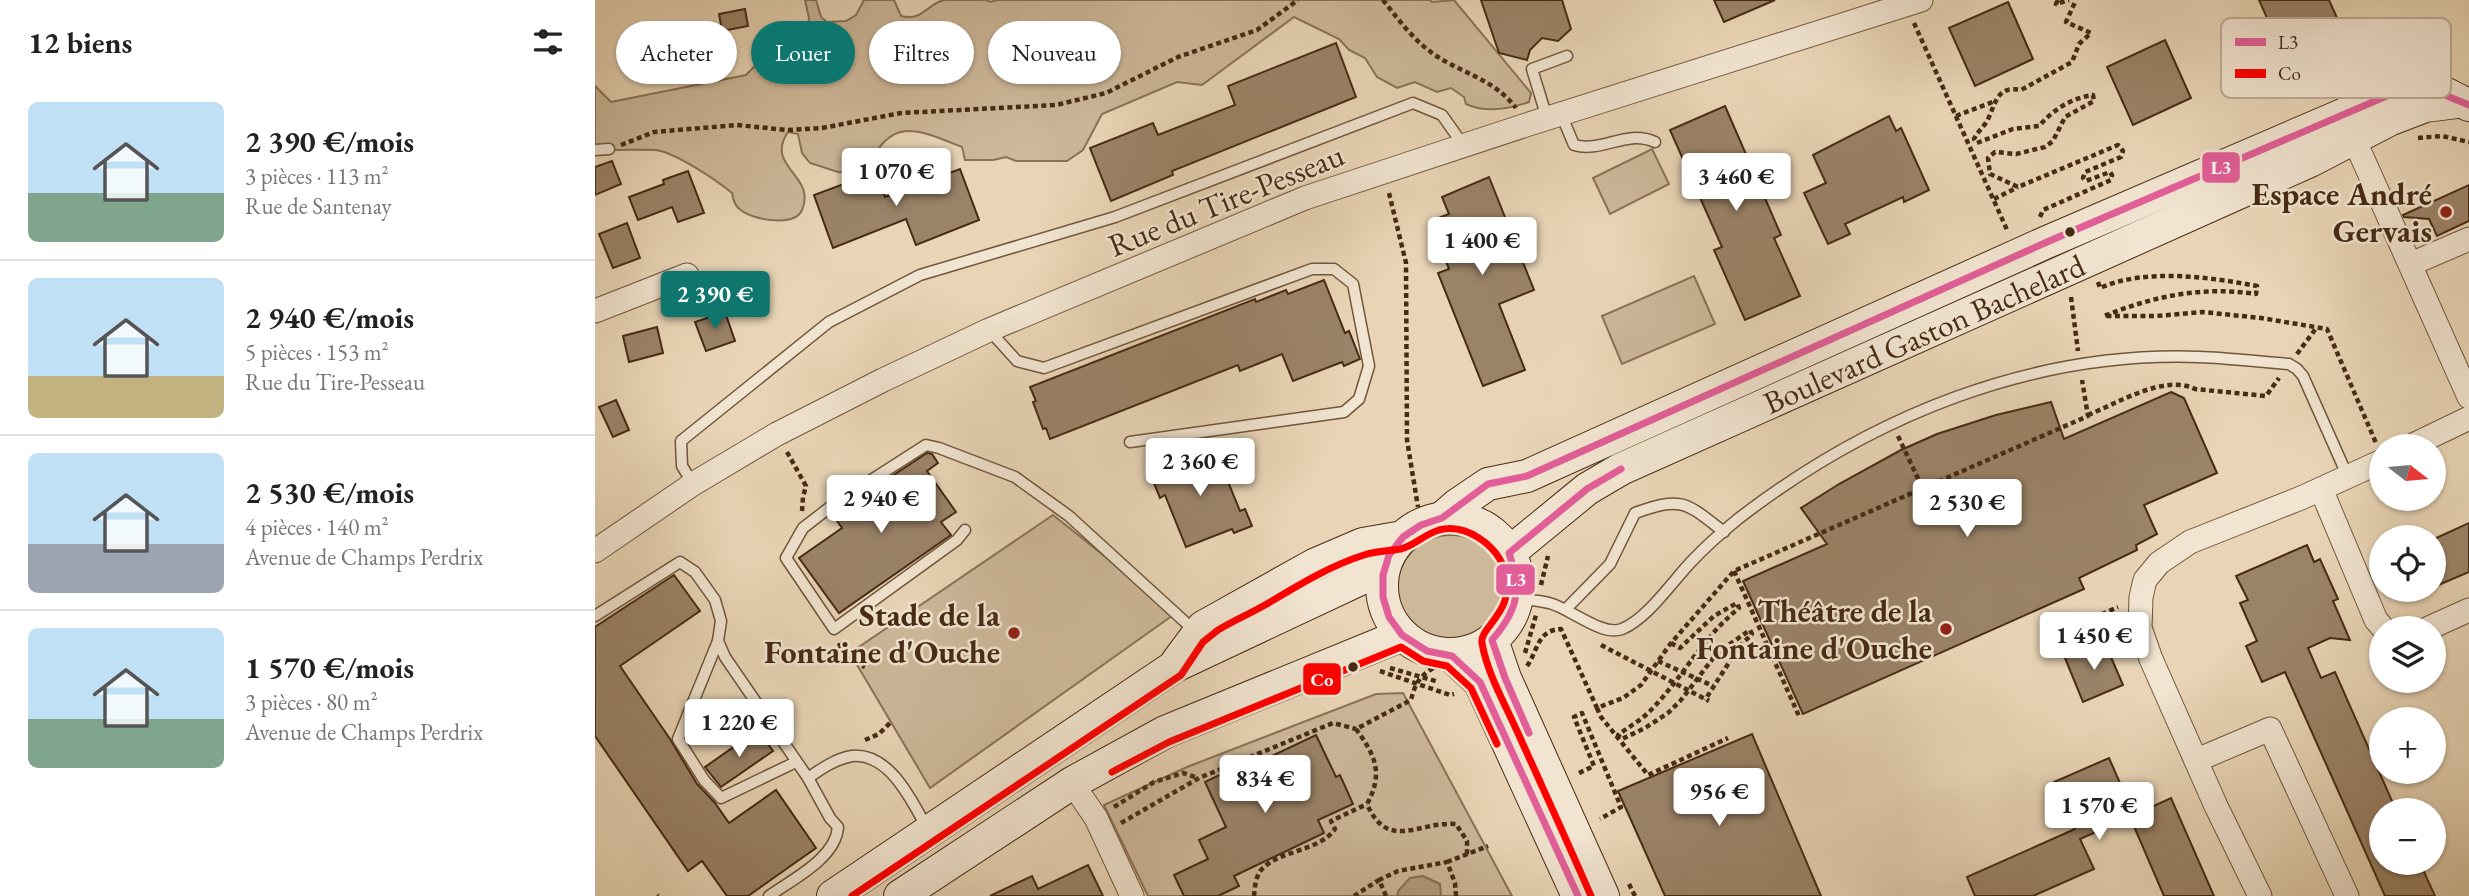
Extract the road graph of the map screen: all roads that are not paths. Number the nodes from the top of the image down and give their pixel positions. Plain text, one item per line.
1 (1913, 3) edge
2 (1567, 56) dead end
3 (2465, 103) edge
4 (1545, 119) junction
5 (2348, 128) junction
6 (1655, 142) dead end
7 (1464, 146) junction
8 (609, 149) road end
9 (595, 150) edge
10 (2469, 239) edge
11 (2411, 264) junction
12 (687, 275) dead end
13 (595, 311) edge
14 (989, 330) junction
15 (2469, 397) edge
16 (2469, 418) edge
17 (2436, 434) edge
18 (1130, 442) dead end
19 (2369, 460) edge
20 (1527, 476) junction
21 (2348, 477) junction
22 (693, 484) junction
23 (2321, 489) junction
24 (1484, 527) junction
25 (965, 530) dead end
26 (1724, 532) junction
27 (1414, 534) junction
28 (595, 551) edge
29 (1509, 553) junction
30 (1518, 599) junction
31 (1566, 609) junction
32 (2469, 610) edge
33 (595, 616) edge
34 (2374, 616) edge
35 (2446, 620) edge
36 (1198, 634) junction
37 (1402, 635) junction
38 (1492, 640) junction
39 (718, 641) junction
40 (1453, 656) junction
41 (1174, 666) junction
42 (1494, 683) junction
43 (2197, 760) junction
44 (796, 762) junction
45 (808, 778) junction
46 (1072, 783) junction
47 (928, 831) junction
48 (769, 896) edge
49 (833, 896) edge
50 (900, 896) edge
51 (1132, 896) edge
52 (1578, 896) edge
53 (1603, 896) edge
54 (2260, 896) edge
55 (2347, 896) edge

1 - 4 street, Rue du Tire-Pesseau
2 - 4 lane
3 - 5 main road, Boulevard Gaston Bachelard
4 - 6 lane
4 - 7 street, Rue du Tire-Pesseau
5 - 11 street
5 - 20 main road, Boulevard Gaston Bachelard
5 - 29 main road, Boulevard Gaston Bachelard
7 - 14 street, Rue du Tire-Pesseau
7 - 22 lane
8 - 9 lane
10 - 11 street
11 - 15 street
12 - 13 street
14 - 18 lane
14 - 22 street, Rue du Tire-Pesseau
16 - 17 street
19 - 21 street
20 - 24 main road, Boulevard Gaston Bachelard
20 - 27 main road, Boulevard Gaston Bachelard
21 - 23 street
21 - 26 lane
22 - 28 street, Rue du Tire-Pesseau
23 - 34 street
23 - 43 street
24 - 27 main road
24 - 29 main road
25 - 36 lane
26 - 31 lane
26 - 31 lane
27 - 36 main road
27 - 37 main road
27 - 41 main road, Boulevard Gaston Bachelard
29 - 30 main road
30 - 31 lane
30 - 38 main road
32 - 35 street
33 - 39 lane
36 - 41 main road
37 - 40 main road
37 - 46 main road
38 - 40 main road
38 - 42 main road
39 - 44 lane
39 - 44 lane
40 - 42 main road
41 - 47 main road, Boulevard Gaston Bachelard
42 - 52 main road
42 - 53 main road
43 - 54 street
43 - 55 street
44 - 45 lane
45 - 47 lane
45 - 48 lane
46 - 50 main road
46 - 51 street
47 - 49 main road, Boulevard Gaston Bachelard

